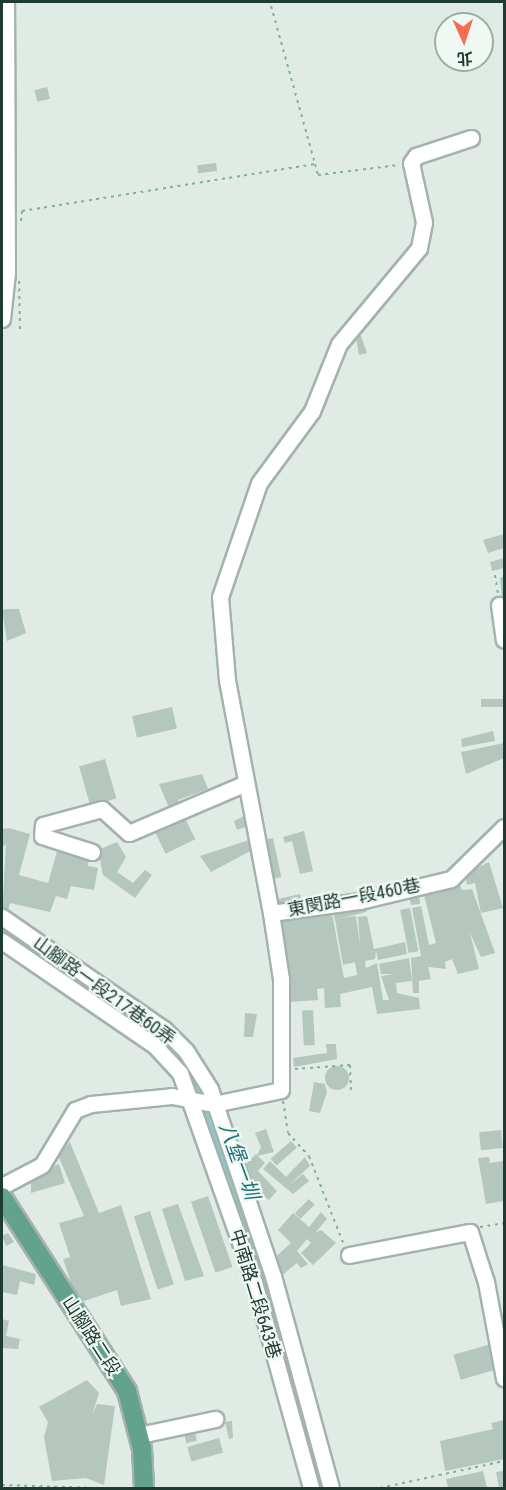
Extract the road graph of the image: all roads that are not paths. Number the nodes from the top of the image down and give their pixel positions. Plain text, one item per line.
1 (6, 2) edge
2 (4, 111) edge
3 (471, 138) dead end
4 (2, 319) edge
5 (499, 605) road end
6 (504, 640) edge
7 (244, 784) junction
8 (504, 827) edge
9 (92, 852) dead end
10 (271, 913) junction
11 (2, 917) edge
12 (2, 941) edge
13 (191, 1103) junction
14 (214, 1104) junction
15 (2, 1186) edge
16 (2, 1197) edge
17 (349, 1255) road end
18 (504, 1378) edge
19 (215, 1419) dead end
20 (140, 1435) junction
21 (144, 1488) edge
22 (311, 1488) edge
23 (331, 1488) edge

1 - 2 street
2 - 4 street
3 - 7 street
5 - 6 street
7 - 9 street
7 - 10 street
8 - 10 street, 東閔路一段460巷
10 - 14 street, 東閔路一段460巷
11 - 14 street, 山腳路一段217巷60弄
12 - 13 street, 中南路二段643巷
13 - 14 street
13 - 15 street
13 - 22 street, 中南路二段643巷
14 - 23 street, 山腳路一段217巷60弄
16 - 20 main road, 山腳路二段
17 - 18 street
19 - 20 street
20 - 21 main road, 山腳路二段

